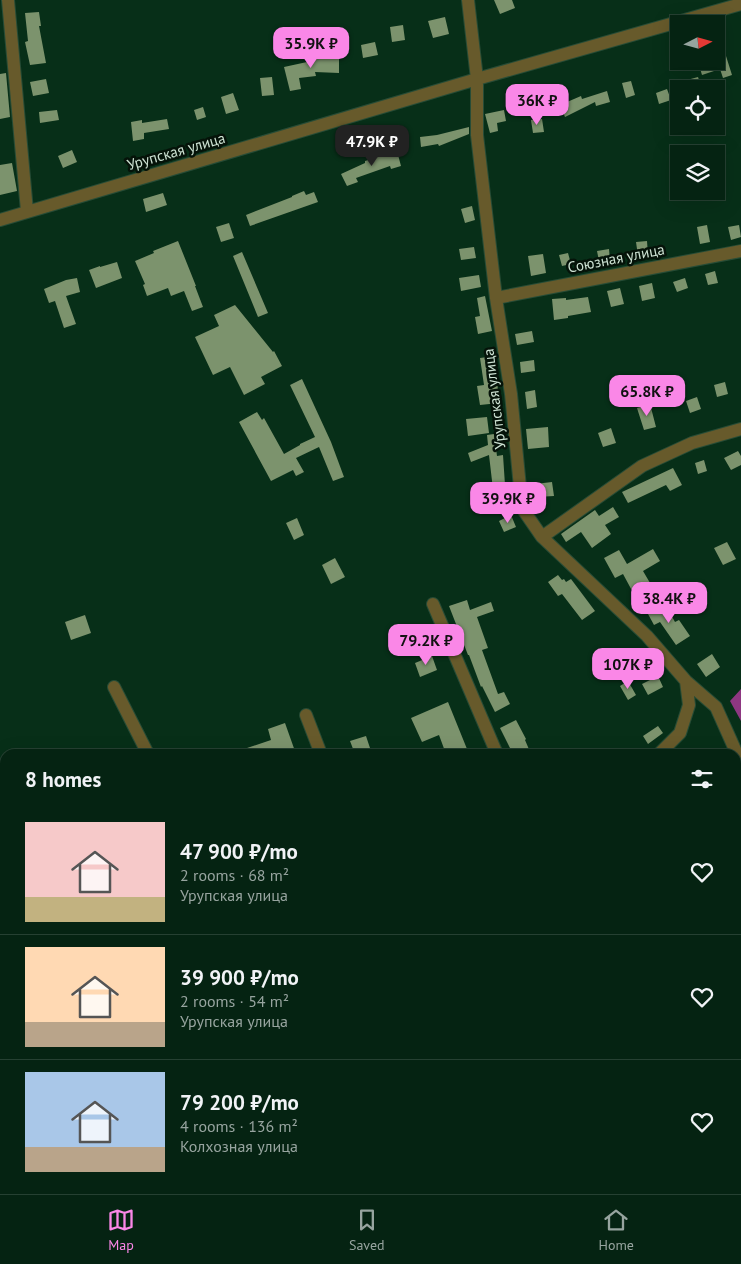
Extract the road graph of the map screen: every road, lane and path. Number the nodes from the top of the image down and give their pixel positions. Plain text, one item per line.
1 (8, 0) edge
2 (468, 0) edge
3 (741, 4) edge
4 (477, 79) junction
5 (27, 212) junction
6 (0, 220) edge
7 (741, 251) edge
8 (496, 298) junction
9 (741, 429) edge
10 (542, 537) junction
11 (432, 604) dead end
12 (686, 681) junction
13 (114, 687) dead end
14 (306, 715) dead end
15 (145, 749) edge
16 (319, 749) edge
17 (495, 749) edge
18 (664, 749) edge
19 (735, 749) edge

1 - 5 street
2 - 4 street, Урупская улица
3 - 4 street, Урупская улица
4 - 5 street, Урупская улица
4 - 8 street, Урупская улица
5 - 6 street, Урупская улица
7 - 8 street, Союзная улица
8 - 10 street, Урупская улица
9 - 10 street
10 - 12 street, Урупская улица
11 - 17 street
12 - 18 street
12 - 19 street, Урупская улица
13 - 15 street
14 - 16 street

